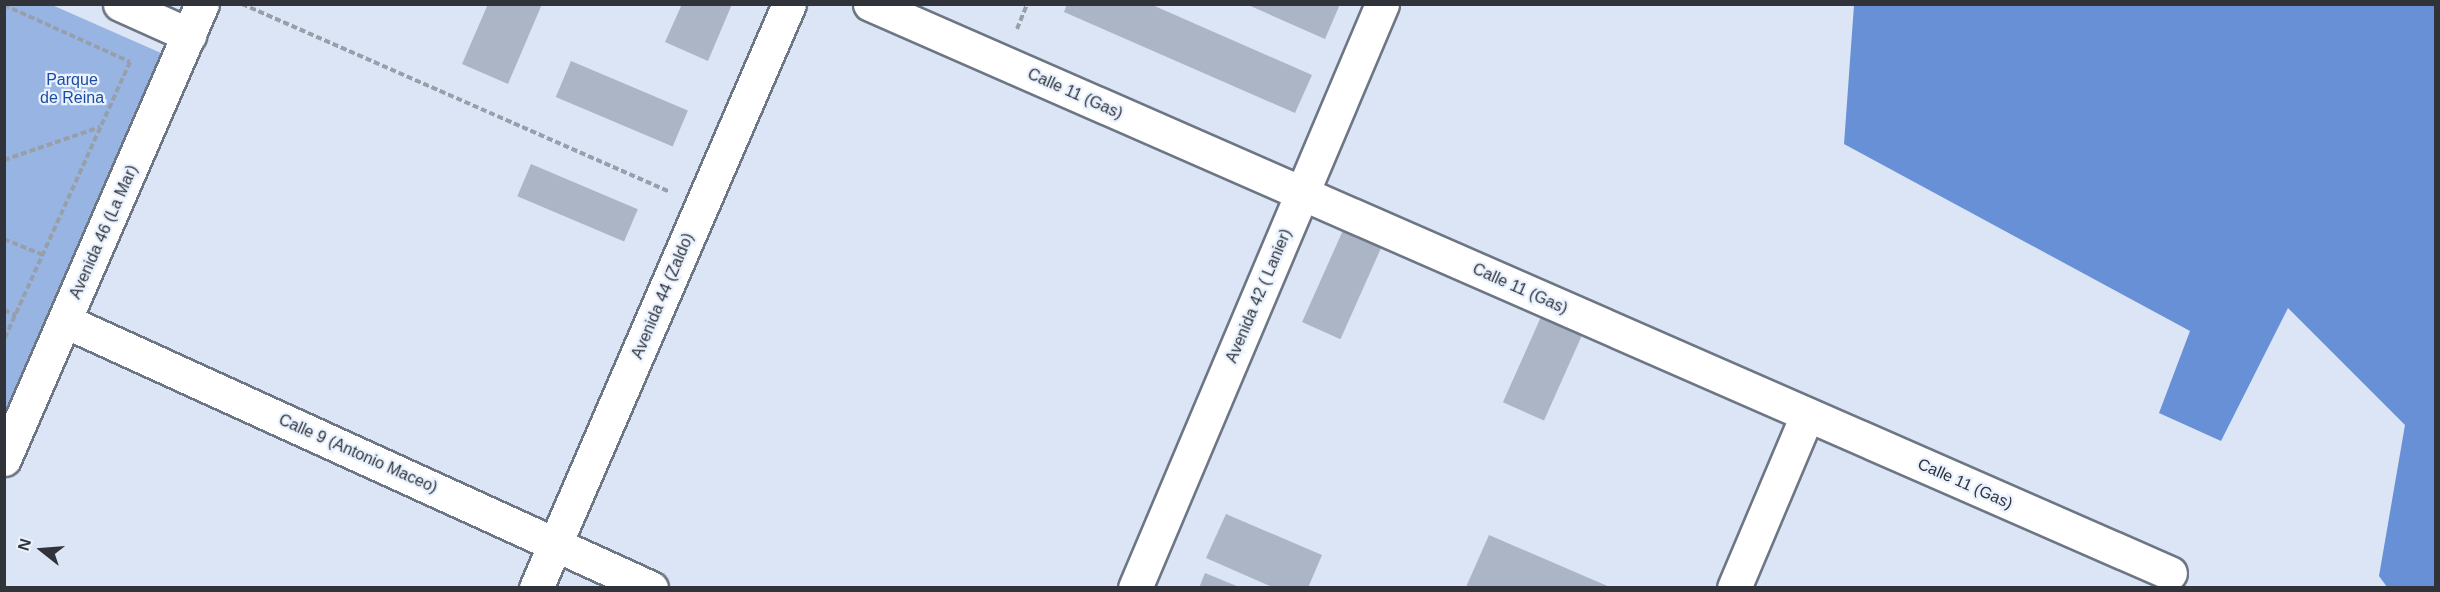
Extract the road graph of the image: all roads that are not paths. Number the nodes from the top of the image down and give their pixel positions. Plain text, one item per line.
1 (120, 4) edge
2 (202, 4) edge
3 (789, 4) edge
4 (870, 4) edge
5 (1382, 4) edge
6 (189, 35) junction
7 (1302, 194) junction
8 (65, 321) junction
9 (1807, 415) junction
10 (4, 459) edge
11 (555, 544) junction
12 (2170, 573) dead end
13 (536, 588) edge
14 (651, 588) edge
15 (1135, 588) edge
16 (1734, 588) edge

1 - 6 street
2 - 6 street, Avenida 46 (La Mar)
3 - 11 street, Avenida 44 (Zaldo)
4 - 7 street, Calle 11 (Gas)
5 - 7 street, Avenida 42 ( Lanier)
6 - 8 street, Avenida 46 (La Mar)
7 - 9 street, Calle 11 (Gas)
7 - 15 street, Avenida 42 ( Lanier)
8 - 10 street, Avenida 46 (La Mar)
8 - 11 street, Calle 9 (Antonio Maceo)
9 - 12 street, Calle 11 (Gas)
9 - 16 street
11 - 13 street, Avenida 44 (Zaldo)
11 - 14 street, Calle 9 (Antonio Maceo)

